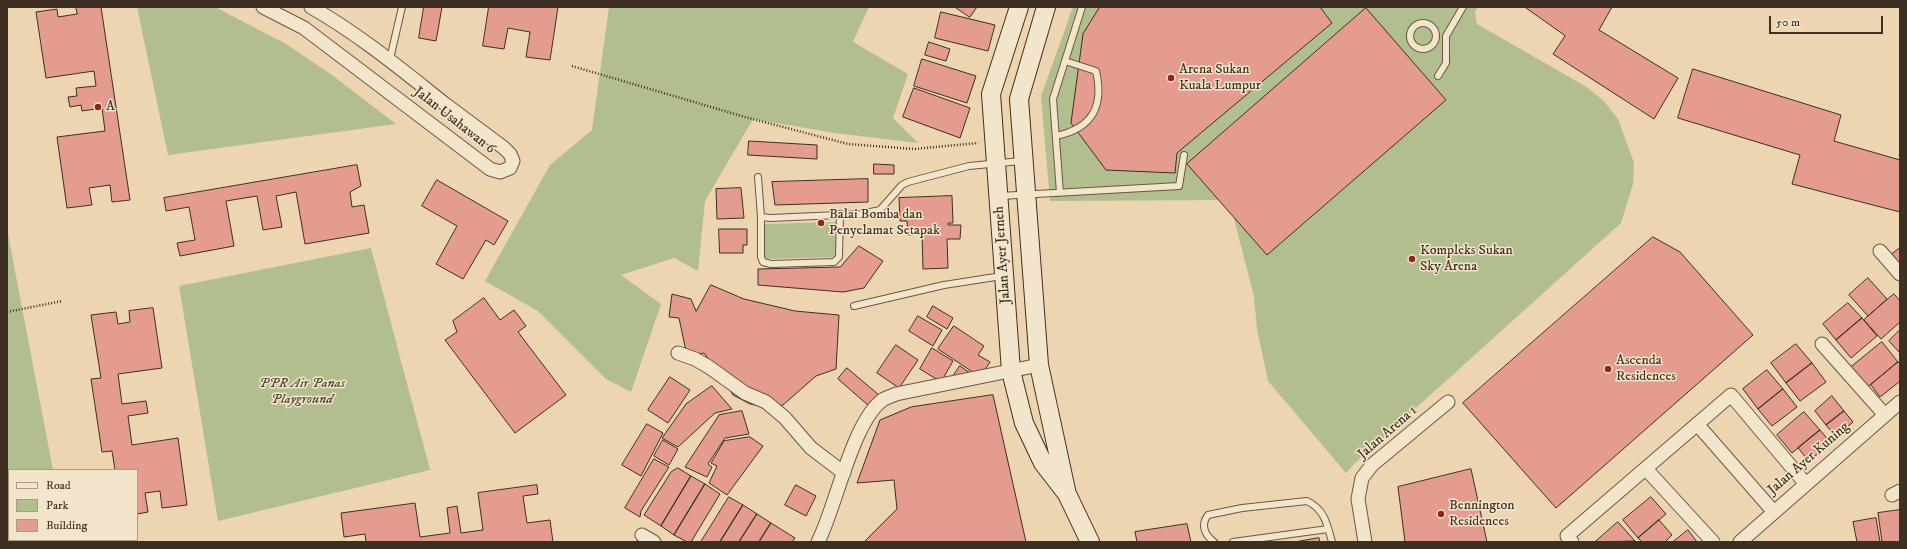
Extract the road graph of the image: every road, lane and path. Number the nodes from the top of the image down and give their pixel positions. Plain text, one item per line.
1 (263, 7) edge
2 (311, 7) edge
3 (402, 7) edge
4 (1018, 7) edge
5 (1046, 7) edge
6 (1082, 7) edge
7 (1463, 7) edge
8 (1446, 36) junction
9 (1436, 38) junction
10 (390, 59) junction
11 (1065, 61) junction
12 (572, 66) dead end
13 (1438, 76) dead end
14 (1056, 136) junction
15 (994, 142) junction
16 (1184, 155) dead end
17 (1023, 161) junction
18 (996, 164) junction
19 (758, 177) dead end
20 (1060, 193) junction
21 (1025, 195) junction
22 (998, 196) junction
23 (840, 214) junction
24 (761, 217) junction
25 (1880, 251) dead end
26 (1900, 274) edge
27 (1004, 275) junction
28 (62, 301) dead end
29 (854, 306) dead end
30 (7, 312) edge
31 (1822, 344) dead end
32 (678, 353) dead end
33 (1039, 365) junction
34 (1011, 371) junction
35 (1448, 402) dead end
36 (1900, 402) edge
37 (1885, 415) junction
38 (1697, 424) junction
39 (1646, 469) junction
40 (844, 473) junction
41 (1805, 484) junction
42 (1067, 494) junction
43 (1774, 511) junction
44 (1328, 529) junction
45 (642, 535) dead end
46 (1570, 539) edge
47 (654, 542) edge
48 (818, 542) edge
49 (1090, 542) edge
50 (1214, 542) edge
51 (1233, 542) edge
52 (1332, 542) edge
53 (1365, 542) edge
54 (1713, 542) edge
55 (1740, 542) edge

1 - 10 street, Jalan Usahawan 6
2 - 10 street, Jalan Usahawan 6
3 - 10 lane
4 - 15 main road, Jalan Ayer Jerneh
5 - 17 main road, Jalan Ayer Jerneh
6 - 11 lane
7 - 8 lane
8 - 9 lane
8 - 13 lane
9 - 9 lane
11 - 14 lane
11 - 14 lane
12 - 15 path
14 - 20 lane
15 - 18 main road, Jalan Ayer Jerneh
16 - 20 lane
17 - 18 lane
17 - 21 main road, Jalan Ayer Jerneh
18 - 22 main road, Jalan Ayer Jerneh
18 - 23 lane
19 - 24 lane
20 - 21 lane
21 - 22 lane
21 - 33 main road, Jalan Ayer Jerneh
22 - 27 main road, Jalan Ayer Jerneh
23 - 24 lane
23 - 24 lane
25 - 26 street
27 - 29 lane
27 - 34 main road, Jalan Ayer Jerneh
28 - 30 path
31 - 37 street
32 - 40 street
33 - 34 street
33 - 42 main road, Jalan Ayer Jerneh
34 - 40 street
34 - 42 main road, Jalan Ayer Jerneh
35 - 53 street, Jalan Arena 1
36 - 37 street, Jalan Ayer Kuning
37 - 41 street, Jalan Ayer Kuning
38 - 39 street
38 - 41 street
38 - 43 street
39 - 46 street
39 - 54 street
40 - 48 street
41 - 43 street, Jalan Ayer Kuning
42 - 49 main road, Jalan Ayer Jerneh
43 - 55 street, Jalan Ayer Kuning
44 - 50 lane
44 - 51 lane
44 - 52 lane
45 - 47 street

